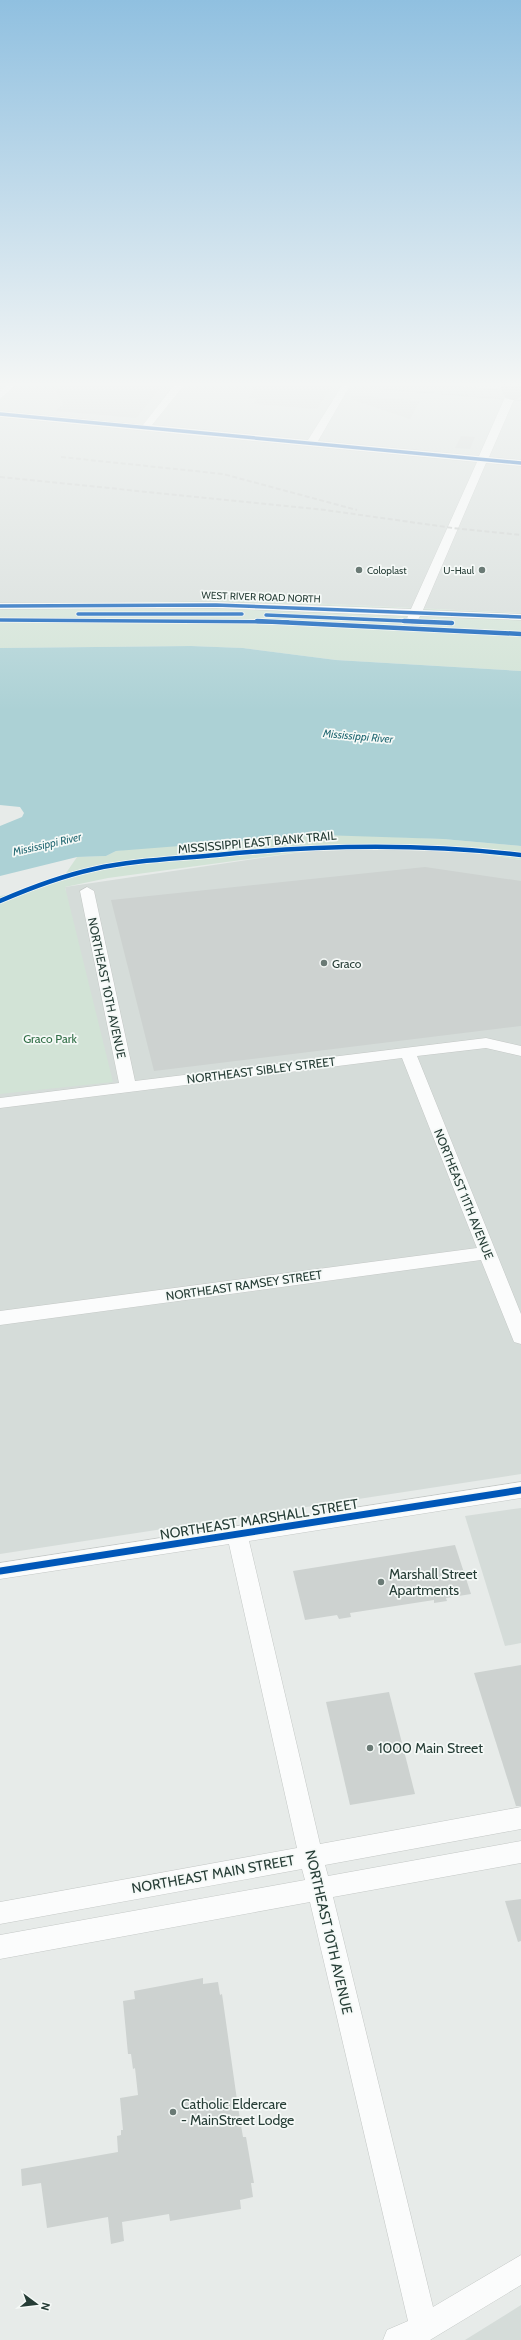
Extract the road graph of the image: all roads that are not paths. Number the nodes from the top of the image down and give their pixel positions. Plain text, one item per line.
1 (468, 493) edge
2 (0, 607) edge
3 (0, 615) edge
4 (414, 617) junction
5 (521, 617) edge
6 (521, 626) edge
7 (87, 891) dead end
8 (521, 1051) edge
9 (406, 1052) junction
10 (128, 1086) junction
11 (0, 1103) edge
12 (488, 1253) junction
13 (0, 1318) edge
14 (521, 1337) edge
15 (521, 1490) edge
16 (238, 1535) junction
17 (0, 1571) edge
18 (521, 1818) edge
19 (521, 1852) edge
20 (311, 1856) junction
21 (318, 1888) junction
22 (0, 1914) edge
23 (0, 1947) edge
24 (521, 2269) edge
25 (424, 2328) junction
26 (397, 2340) edge

1 - 4 street
2 - 4 street, WEST RIVER ROAD NORTH
3 - 4 street, WEST RIVER ROAD NORTH
4 - 5 street, WEST RIVER ROAD NORTH
4 - 6 street, WEST RIVER ROAD NORTH
7 - 10 street, NORTHEAST 10TH AVENUE
8 - 9 street, NORTHEAST SIBLEY STREET
9 - 10 street, NORTHEAST SIBLEY STREET
9 - 12 street, NORTHEAST 11TH AVENUE
10 - 11 street, NORTHEAST SIBLEY STREET
12 - 13 street, NORTHEAST RAMSEY STREET
12 - 14 street, NORTHEAST 11TH AVENUE
15 - 16 street, NORTHEAST MARSHALL STREET
16 - 17 street, NORTHEAST MARSHALL STREET
16 - 20 street, NORTHEAST 10TH AVENUE
18 - 20 street, NORTHEAST MAIN STREET
19 - 21 street
20 - 21 street, NORTHEAST 10TH AVENUE
20 - 22 street, NORTHEAST MAIN STREET
21 - 23 street
21 - 25 street, NORTHEAST 10TH AVENUE
24 - 25 street
25 - 26 street

